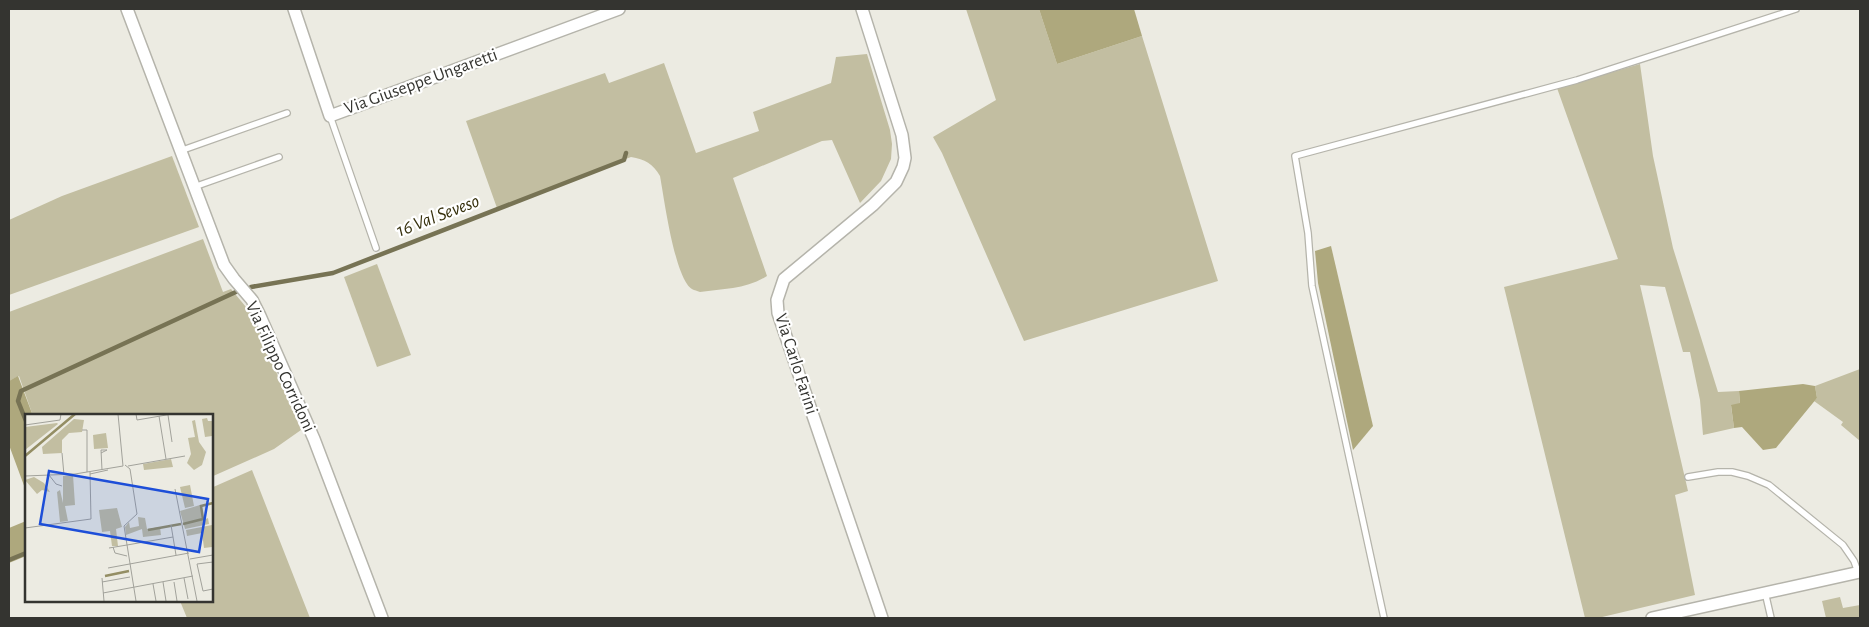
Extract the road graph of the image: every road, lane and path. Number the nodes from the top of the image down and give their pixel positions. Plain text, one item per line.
1 (127, 9) edge
2 (294, 9) edge
3 (619, 9) edge
4 (862, 9) edge
5 (1796, 9) edge
6 (287, 113) dead end
7 (330, 116) junction
8 (180, 151) junction
9 (279, 157) dead end
10 (194, 187) junction
11 (376, 248) dead end
12 (1688, 478) dead end
13 (1859, 572) edge
14 (1765, 592) junction
15 (1690, 614) edge
16 (382, 618) edge
17 (882, 618) edge
18 (1384, 618) edge
19 (1652, 618) edge
20 (1771, 618) edge

1 - 8 street, Via Filippo Corridoni
2 - 7 street, Via Giuseppe Ungaretti
3 - 7 street, Via Giuseppe Ungaretti
4 - 17 street, Via Carlo Farini
5 - 18 lane
6 - 8 lane
7 - 11 lane
8 - 10 street, Via Filippo Corridoni
9 - 10 lane
10 - 16 street, Via Filippo Corridoni
12 - 13 lane
13 - 14 street
14 - 15 street
14 - 20 lane
15 - 19 street

